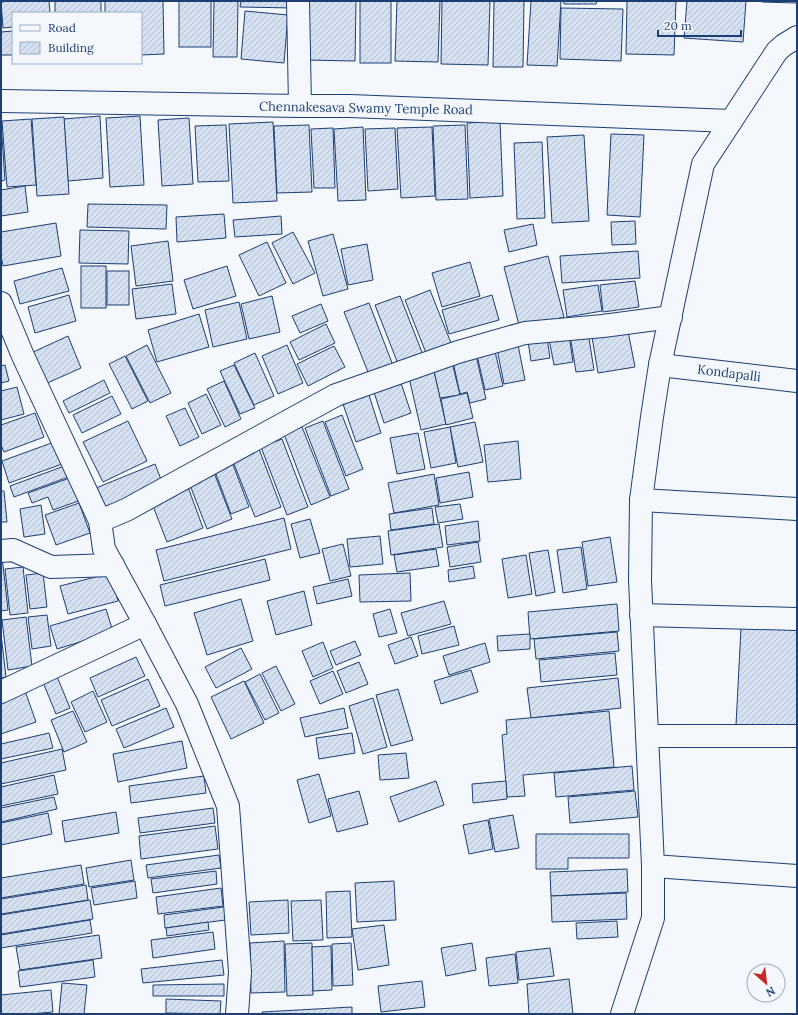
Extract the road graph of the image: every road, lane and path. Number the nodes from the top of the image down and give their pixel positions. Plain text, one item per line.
1 (298, 1) edge
2 (793, 43) edge
3 (1, 101) edge
4 (300, 106) junction
5 (731, 121) junction
6 (1, 303) edge
7 (671, 317) junction
8 (660, 365) junction
9 (797, 381) edge
10 (641, 500) junction
11 (797, 509) edge
12 (100, 521) junction
13 (1, 551) edge
14 (113, 565) junction
15 (641, 615) junction
16 (797, 619) edge
17 (146, 624) junction
18 (1, 692) edge
19 (647, 736) junction
20 (797, 736) edge
21 (653, 866) junction
22 (797, 876) edge
23 (625, 1013) edge
24 (237, 1014) edge

1 - 4 main road
2 - 5 main road
3 - 4 main road, Chennakesava Swamy Temple Road
4 - 5 main road, Chennakesava Swamy Temple Road
5 - 7 main road
6 - 12 main road
7 - 8 main road
7 - 12 main road
8 - 9 main road, Kondapalli
8 - 10 main road
10 - 11 main road
10 - 15 main road
12 - 14 main road
13 - 14 main road
14 - 17 main road
15 - 16 main road
15 - 19 main road
17 - 18 main road
17 - 24 main road
19 - 20 main road
19 - 21 main road
21 - 22 main road
21 - 23 main road

